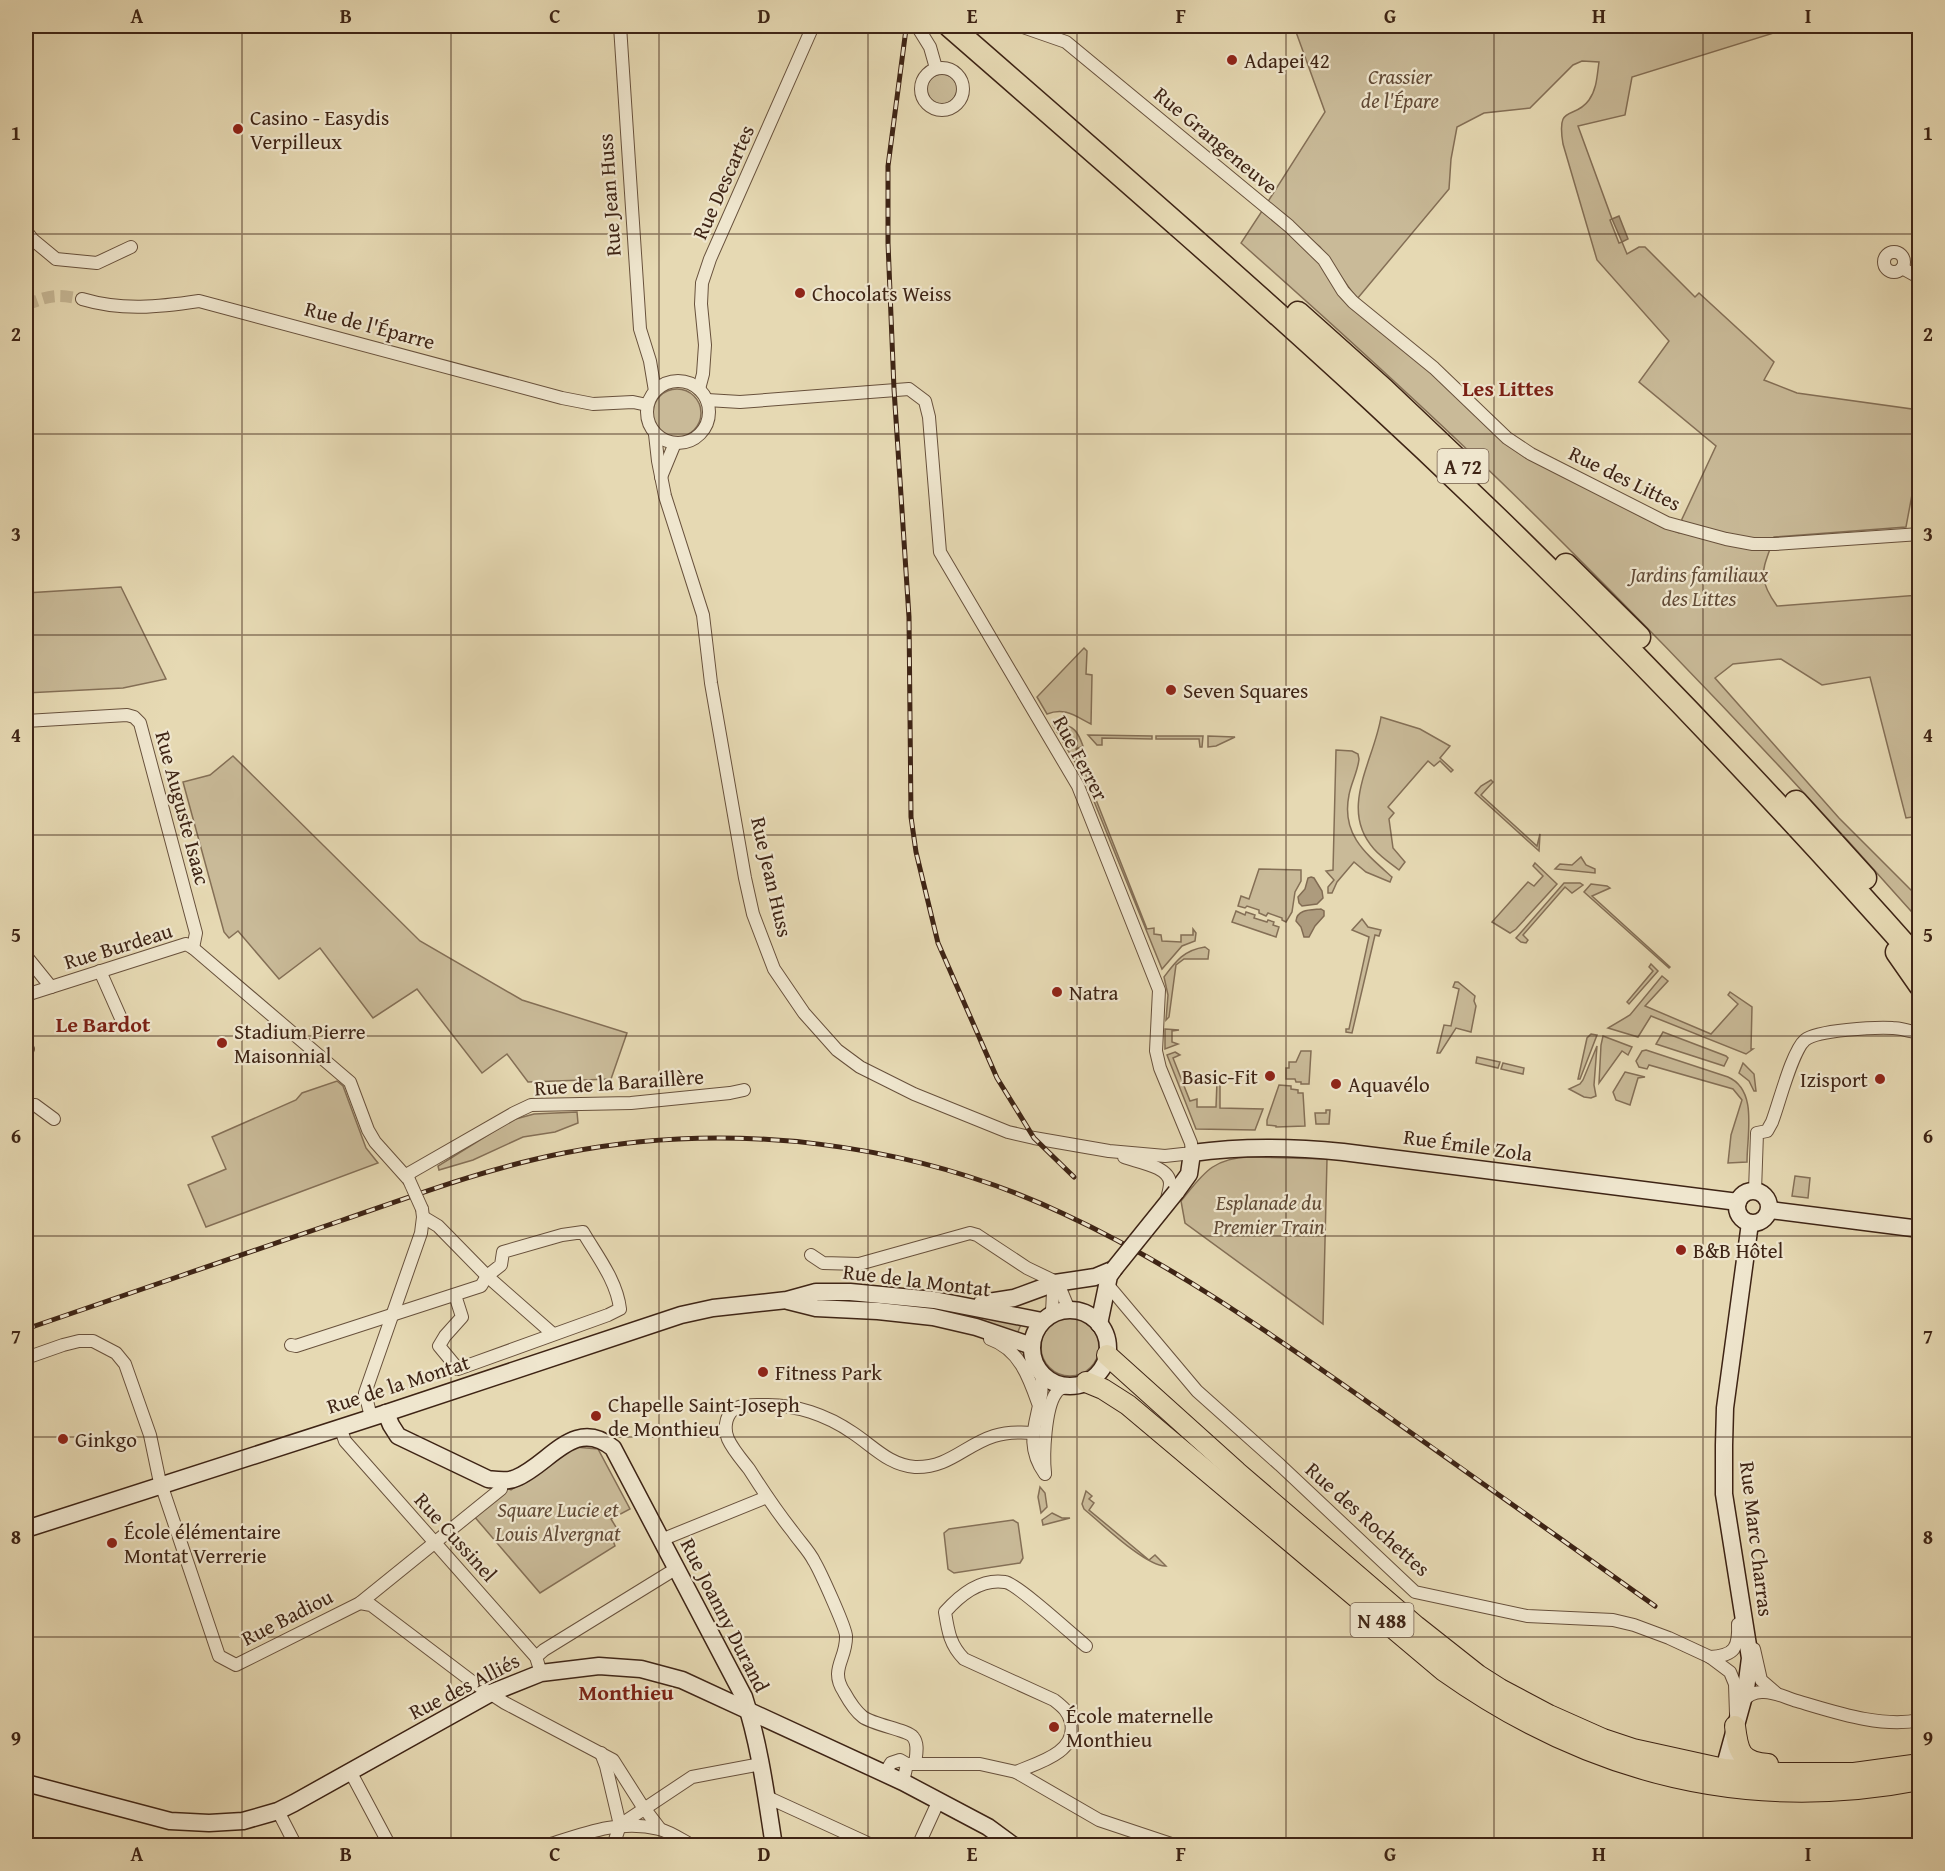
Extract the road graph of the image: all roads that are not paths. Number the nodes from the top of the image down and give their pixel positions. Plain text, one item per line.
1 (620, 26) edge
2 (813, 26) edge
3 (917, 26) edge
4 (950, 26) edge
5 (974, 26) edge
6 (1020, 26) edge
7 (936, 68) dead end
8 (26, 231) edge
9 (131, 247) dead end
10 (1902, 268) dead end
11 (1920, 278) edge
12 (82, 299) tunnel mouth
13 (1365, 312) joint
14 (650, 361) junction
15 (703, 361) junction
16 (672, 382) junction
17 (685, 382) junction
18 (655, 391) junction
19 (703, 394) junction
20 (740, 402) junction
21 (647, 405) junction
22 (709, 415) junction
23 (655, 434) junction
24 (675, 443) junction
25 (661, 478) junction
26 (1920, 534) edge
27 (26, 721) edge
28 (1881, 918) junction
29 (1920, 939) edge
30 (193, 948) junction
31 (26, 956) edge
32 (1920, 962) edge
33 (100, 971) junction
34 (1920, 985) edge
35 (51, 987) junction
36 (26, 995) edge
37 (123, 1023) dead end
38 (1916, 1032) dead end
39 (744, 1089) dead end
40 (26, 1106) edge
41 (54, 1119) dead end
42 (1109, 1151) junction
43 (1192, 1152) junction
44 (408, 1177) junction
45 (1755, 1191) junction
46 (1170, 1194) junction
47 (1738, 1202) junction
48 (1770, 1210) junction
49 (423, 1213) junction
50 (1750, 1223) junction
51 (1920, 1229) edge
52 (1920, 1243) edge
53 (811, 1255) dead end
54 (1920, 1260) edge
55 (1027, 1268) junction
56 (1111, 1276) junction
57 (484, 1281) junction
58 (1055, 1284) junction
59 (1027, 1294) junction
60 (455, 1295) junction
61 (934, 1309) junction
62 (1074, 1310) junction
63 (392, 1316) junction
64 (1047, 1318) junction
65 (1099, 1324) junction
66 (553, 1334) junction
67 (291, 1345) dead end
68 (1032, 1346) junction
69 (1107, 1355) junction
70 (26, 1358) edge
71 (1041, 1373) junction
72 (1077, 1384) junction
73 (1038, 1403) junction
74 (379, 1415) junction
75 (340, 1427) junction
76 (1034, 1433) junction
77 (502, 1480) junction
78 (161, 1484) junction
79 (767, 1497) junction
80 (26, 1529) edge
81 (661, 1540) junction
82 (434, 1542) junction
83 (677, 1568) junction
84 (1740, 1596) junction
85 (360, 1603) junction
86 (1746, 1625) junction
87 (1086, 1646) dead end
88 (1710, 1657) junction
89 (539, 1665) junction
90 (491, 1693) junction
91 (1780, 1695) junction
92 (1742, 1703) junction
93 (748, 1710) junction
94 (1920, 1720) edge
95 (1736, 1724) junction
96 (600, 1753) junction
97 (761, 1764) junction
98 (911, 1764) junction
99 (1920, 1764) edge
100 (350, 1771) junction
101 (1016, 1772) junction
102 (885, 1773) junction
103 (1854, 1773) junction
104 (1721, 1778) junction
105 (1920, 1780) edge
106 (903, 1782) junction
107 (26, 1783) edge
108 (767, 1797) junction
109 (939, 1800) junction
110 (644, 1809) junction
111 (278, 1811) junction
112 (620, 1825) junction
113 (660, 1829) junction
114 (296, 1845) edge
115 (390, 1845) edge
116 (545, 1845) edge
117 (613, 1845) edge
118 (693, 1845) edge
119 (774, 1845) edge
120 (874, 1845) edge
121 (918, 1845) edge
122 (1014, 1845) edge
123 (1177, 1845) edge

1 - 14 street, Rue Jean Huss
2 - 15 street, Rue Descartes
3 - 7 street
4 - 28 highway, A 72
5 - 29 highway, A 72
6 - 13 street, Rue Grangeneuve
8 - 9 street
10 - 11 street
12 - 21 street, Rue de l'Éparre
13 - 26 street, Rue des Littes
14 - 16 street, Rue Jean Huss
14 - 18 street, Rue Jean Huss
15 - 17 street
15 - 19 street, Rue Descartes
16 - 17 street
16 - 18 street
17 - 19 street
18 - 21 street
19 - 20 street
19 - 22 street
20 - 22 street
20 - 43 street, Rue Ferrer
21 - 23 street
22 - 24 street
23 - 24 street
23 - 25 street, Rue Jean Huss
24 - 25 street
25 - 42 street, Rue Jean Huss
27 - 30 street, Rue Auguste Isaac
28 - 32 highway, A 72
28 - 34 highway
30 - 33 street, Rue Burdeau
30 - 44 street, Rue Burdeau
31 - 35 street
33 - 35 street, Rue Burdeau
33 - 37 street
35 - 36 street, Rue Burdeau
38 - 45 street
39 - 44 street, Rue de la Baraillère
40 - 41 street
42 - 43 street, Rue Jean Huss
42 - 46 street, Rue Jean Huss
43 - 46 main road
43 - 47 main road, Rue Émile Zola
44 - 49 street, Rue Burdeau, bridge
45 - 47 main road
45 - 48 main road
46 - 56 main road, bridge
47 - 50 main road
48 - 50 main road
48 - 51 main road
49 - 57 street, Rue Burdeau
49 - 63 street
50 - 84 main road, Rue Marc Charras
52 - 54 street
53 - 55 street
55 - 58 street
55 - 59 street
56 - 58 main road
56 - 62 main road
56 - 65 main road
56 - 88 street, Rue des Rochettes
57 - 60 street
57 - 66 street, Rue Burdeau
57 - 66 street
58 - 59 main road
58 - 62 street
58 - 64 street
59 - 61 main road
60 - 63 street
60 - 66 street
61 - 64 main road, Rue de la Montat
61 - 68 main road, Rue de la Montat
61 - 73 street, Rue de la Montat
61 - 74 main road, Rue de la Montat
62 - 64 main road
62 - 65 main road
63 - 67 street
63 - 74 street
64 - 68 main road
65 - 69 main road
68 - 71 main road
69 - 72 main road
69 - 104 main road, N 488
70 - 78 street
71 - 72 main road
71 - 73 street, Rue de la Montat
72 - 76 street, Rue de la Montat
72 - 104 main road, N 488
73 - 76 street, Rue de la Montat
74 - 75 main road, Rue de la Montat
74 - 77 main road
75 - 78 main road, Rue de la Montat
75 - 82 street, Rue Cussinel
76 - 79 street
77 - 81 main road, Rue Joanny Durand
77 - 82 street
78 - 80 main road, Rue de la Montat
78 - 85 street, Rue Badiou
79 - 81 street, Rue Joanny Durand
79 - 98 street
81 - 83 main road, Rue Joanny Durand
82 - 85 street
82 - 89 street, Rue Cussinel
83 - 89 street
83 - 93 main road, Rue Joanny Durand
84 - 86 main road, Rue Marc Charras
84 - 88 street
85 - 90 street, Rue Badiou
86 - 91 street
86 - 92 main road, Rue Marc Charras
87 - 101 street
88 - 95 street, Rue des Rochettes
89 - 90 main road, Rue des Alliés
89 - 93 main road, Rue des Alliés
90 - 96 street, Rue Badiou
90 - 100 main road, Rue des Alliés
91 - 92 street
91 - 94 street
92 - 95 main road, Rue Marc Charras
93 - 97 main road, Rue Joanny Durand
93 - 102 main road, Rue des Alliés
95 - 103 main road
95 - 104 main road, Rue Marc Charras
96 - 110 street, Rue Badiou
96 - 112 street
97 - 108 main road, Rue Joanny Durand
97 - 110 street
98 - 101 street
98 - 102 street
98 - 106 street
99 - 103 main road
100 - 111 main road, Rue des Alliés
100 - 115 street
101 - 123 street
102 - 106 main road, Rue des Alliés
103 - 104 main road
104 - 105 main road, N 488
106 - 109 main road, Rue des Alliés
107 - 111 main road, Rue des Alliés
108 - 119 main road, Rue Joanny Durand
108 - 120 street
109 - 121 street
109 - 122 main road, Rue des Alliés
110 - 112 street
110 - 113 street, Rue Badiou
111 - 114 street
112 - 113 street
112 - 116 street
112 - 117 street
113 - 118 street

